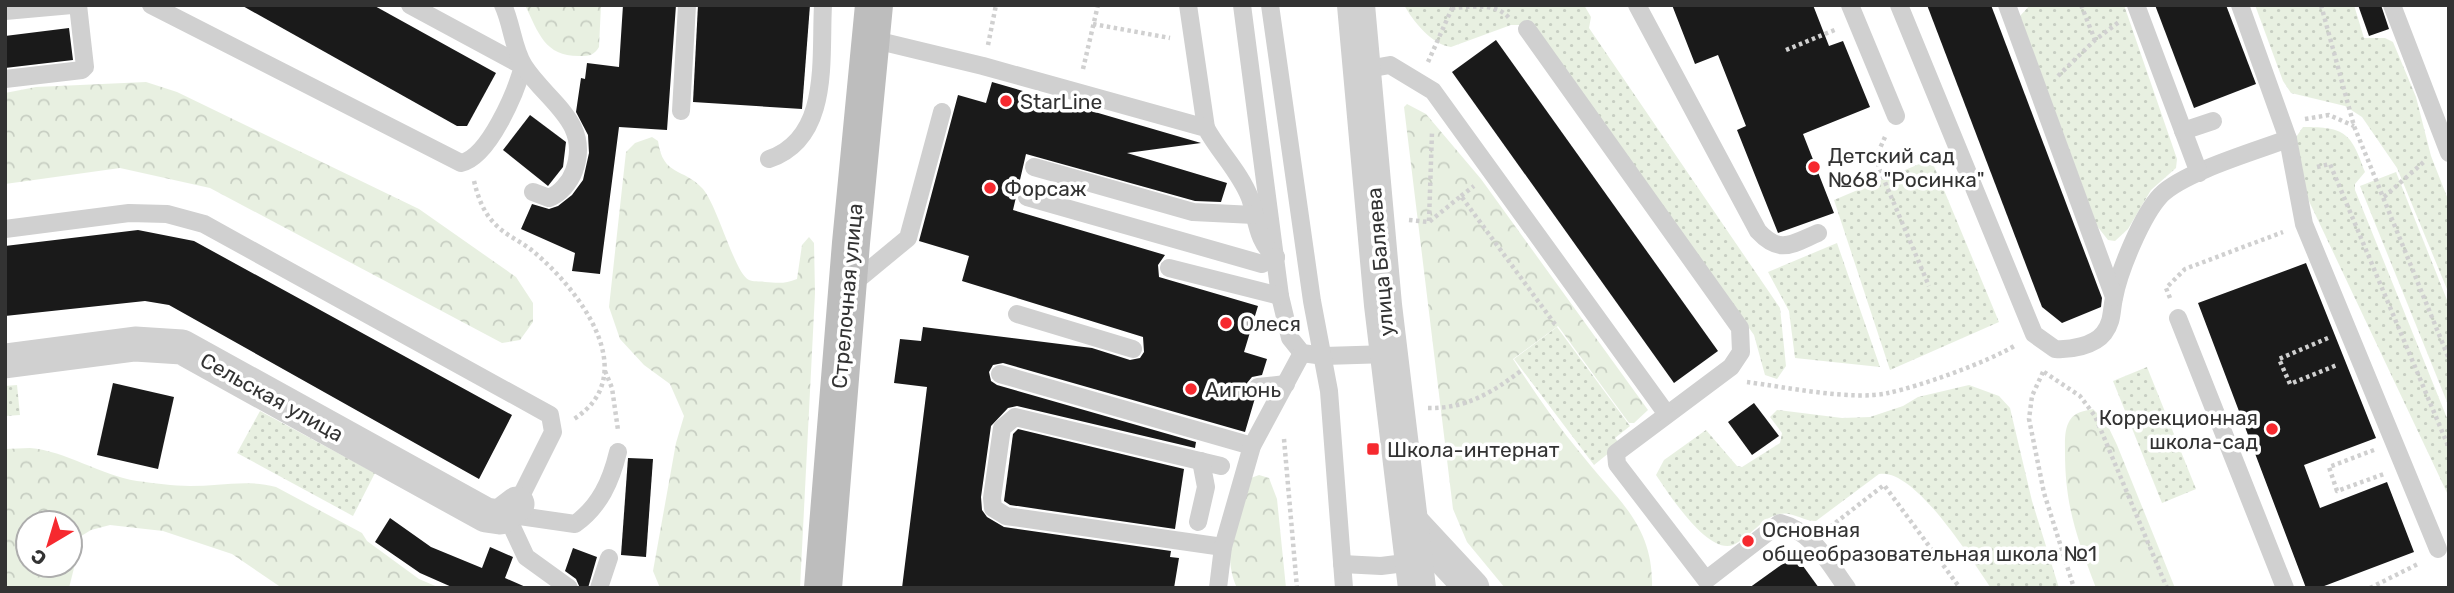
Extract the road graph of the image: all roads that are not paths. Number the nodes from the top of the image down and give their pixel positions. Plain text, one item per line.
1 (72, 5) edge
2 (78, 5) edge
3 (151, 5) edge
4 (410, 5) edge
5 (503, 5) edge
6 (687, 5) edge
7 (823, 5) edge
8 (1188, 5) edge
9 (1242, 5) edge
10 (1270, 5) edge
11 (1356, 5) edge
12 (1637, 5) edge
13 (1899, 5) edge
14 (2007, 5) edge
15 (2241, 5) edge
16 (2392, 5) edge
17 (2137, 7) edge
18 (5, 11) edge
19 (1853, 13) edge
20 (873, 22) edge
21 (1527, 29) dead end
22 (523, 66) junction
23 (1362, 70) junction
24 (5, 79) edge
25 (681, 111) dead end
26 (942, 112) dead end
27 (1896, 116) road end
28 (2213, 121) dead end
29 (1206, 128) junction
30 (2183, 131) junction
31 (2286, 131) junction
32 (2447, 148) edge
33 (769, 159) dead end
34 (1034, 167) dead end
35 (2199, 173) junction
36 (533, 192) dead end
37 (1027, 197) dead end
38 (1254, 215) junction
39 (5, 229) edge
40 (1818, 233) dead end
41 (1276, 257) junction
42 (1169, 268) dead end
43 (848, 287) junction
44 (1280, 296) junction
45 (2114, 297) junction
46 (1017, 314) dead end
47 (2178, 318) dead end
48 (1133, 349) dead end
49 (1301, 353) junction
50 (1389, 354) junction
51 (1324, 356) junction
52 (5, 360) edge
53 (1000, 373) dead end
54 (1258, 387) dead end
55 (1283, 389) junction
56 (1666, 413) junction
57 (1252, 446) junction
58 (618, 452) road end
59 (1201, 461) junction
60 (1221, 466) dead end
61 (511, 509) junction
62 (1408, 519) junction
63 (1198, 522) dead end
64 (1223, 547) junction
65 (2438, 549) road end
66 (609, 558) dead end
67 (1342, 564) junction
68 (1415, 575) edge
69 (1709, 584) edge
70 (569, 588) edge
71 (599, 588) edge
72 (824, 588) edge
73 (1218, 588) edge
74 (1344, 588) edge
75 (1472, 588) edge
76 (1847, 588) edge
77 (2285, 588) edge

1 - 18 lane
2 - 24 lane
3 - 22 lane
4 - 22 lane
5 - 22 lane
6 - 25 lane
7 - 33 lane
8 - 29 lane
9 - 41 lane
10 - 51 lane
11 - 23 street, улица Баляева
12 - 40 lane
13 - 45 lane
14 - 45 lane
15 - 31 lane
16 - 32 lane
17 - 30 lane
19 - 27 lane
20 - 29 lane
20 - 43 main road, Стрелочная улица
21 - 56 lane
22 - 36 lane
23 - 50 street, улица Баляева
23 - 56 lane
26 - 43 lane
28 - 30 lane
29 - 38 lane
30 - 35 lane
31 - 35 lane
31 - 65 lane
34 - 38 lane
35 - 45 lane
37 - 41 lane
38 - 41 lane
39 - 61 lane
41 - 44 lane
42 - 44 lane
43 - 72 main road, Стрелочная улица
44 - 49 lane
46 - 48 lane
47 - 77 lane
49 - 51 lane
49 - 55 lane
50 - 51 lane
50 - 62 street, улица Баляева
51 - 67 lane
52 - 61 street, Сельская улица
53 - 57 lane
54 - 55 lane
55 - 57 lane
56 - 69 lane
57 - 64 lane
58 - 61 lane
59 - 60 lane
59 - 63 lane
59 - 64 lane
61 - 70 lane
62 - 68 street, улица Баляева
62 - 75 street
64 - 73 lane
66 - 71 lane
67 - 68 lane
67 - 74 lane
69 - 76 lane

